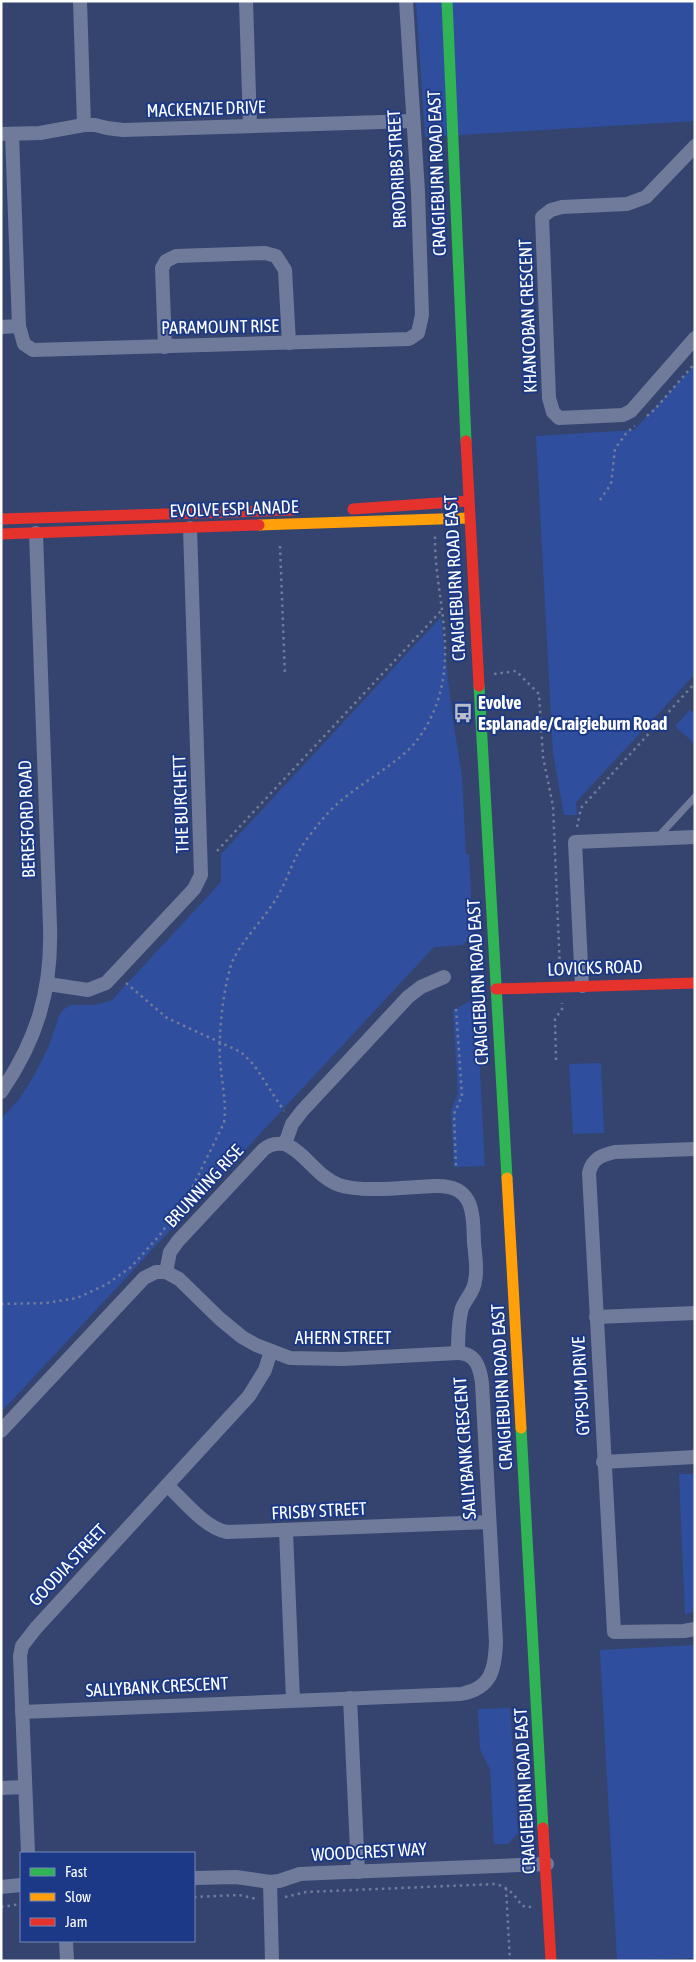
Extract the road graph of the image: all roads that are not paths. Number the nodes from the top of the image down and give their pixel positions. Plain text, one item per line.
1 (80, 1) edge
2 (246, 1) edge
3 (406, 1) edge
4 (447, 1) edge
5 (413, 121) junction
6 (84, 125) junction
7 (250, 126) junction
8 (7, 134) edge
9 (695, 146) edge
10 (19, 326) junction
11 (1, 327) edge
12 (418, 333) joint
13 (695, 338) edge
14 (289, 344) junction
15 (165, 347) junction
16 (468, 501) junction
17 (346, 509) dead end
18 (307, 510) dead end
19 (190, 513) junction
20 (36, 518) junction
21 (469, 518) junction
22 (1, 519) edge
23 (190, 528) junction
24 (36, 533) junction
25 (1, 534) edge
26 (695, 797) edge
27 (695, 837) edge
28 (656, 838) junction
29 (444, 977) dead end
30 (695, 983) edge
31 (48, 984) junction
32 (582, 986) junction
33 (496, 989) junction
34 (1, 1092) edge
35 (285, 1144) junction
36 (695, 1149) edge
37 (166, 1272) junction
38 (695, 1312) edge
39 (596, 1317) junction
40 (271, 1351) junction
41 (458, 1353) junction
42 (1, 1431) edge
43 (695, 1457) edge
44 (603, 1462) junction
45 (167, 1485) junction
46 (489, 1522) junction
47 (286, 1531) junction
48 (695, 1629) edge
49 (350, 1698) junction
50 (293, 1700) junction
51 (22, 1712) junction
52 (25, 1787) junction
53 (1, 1788) edge
54 (28, 1852) edge
55 (547, 1864) junction
56 (358, 1872) junction
57 (195, 1878) edge
58 (270, 1882) junction
59 (20, 1885) edge
60 (1, 1887) edge
61 (66, 1942) edge
62 (67, 1961) edge
63 (272, 1961) edge
64 (552, 1961) edge

1 - 6 street
2 - 7 street
3 - 5 street, BRODRIBB STREET
4 - 16 main road, CRAIGIEBURN ROAD EAST
5 - 7 street, MACKENZIE DRIVE
5 - 12 street, BRODRIBB STREET
6 - 7 street, MACKENZIE DRIVE
6 - 8 street, MACKENZIE DRIVE
8 - 10 street
9 - 13 street, KHANCOBAN CRESCENT
10 - 11 street
10 - 15 street, PARAMOUNT RISE
12 - 14 street, PARAMOUNT RISE
14 - 15 street, PARAMOUNT RISE
14 - 15 street
16 - 17 main road
16 - 21 main road, CRAIGIEBURN ROAD EAST
18 - 19 main road, EVOLVE ESPLANADE
19 - 20 main road, EVOLVE ESPLANADE
19 - 23 main road
20 - 22 main road, EVOLVE ESPLANADE
20 - 24 main road
21 - 23 main road, EVOLVE ESPLANADE
21 - 33 main road, CRAIGIEBURN ROAD EAST
23 - 24 main road, EVOLVE ESPLANADE
23 - 31 street, THE BURCHETT
24 - 25 main road, EVOLVE ESPLANADE
24 - 31 street, BERESFORD ROAD
26 - 28 lane
27 - 28 street
28 - 32 street
29 - 35 street
30 - 32 main road, LOVICKS ROAD
31 - 34 street, BERESFORD ROAD
32 - 33 main road, LOVICKS ROAD
33 - 55 main road, CRAIGIEBURN ROAD EAST
35 - 37 street, BRUNNING RISE
35 - 41 street, SALLYBANK CRESCENT
36 - 39 street, GYPSUM DRIVE
37 - 40 street, AHERN STREET
37 - 42 street
38 - 39 street
39 - 44 street, GYPSUM DRIVE
40 - 41 street, AHERN STREET
40 - 45 street, GOODIA STREET
41 - 46 street, SALLYBANK CRESCENT
43 - 44 street
44 - 48 street, GYPSUM DRIVE
45 - 47 street, FRISBY STREET
45 - 51 street, GOODIA STREET
46 - 47 street, FRISBY STREET
46 - 49 street, SALLYBANK CRESCENT
47 - 50 street
49 - 50 street, SALLYBANK CRESCENT
49 - 56 street
50 - 51 street, SALLYBANK CRESCENT
51 - 52 street, GOODIA STREET
52 - 53 street
52 - 54 street, GOODIA STREET
55 - 56 street, WOODCREST WAY
55 - 64 main road, CRAIGIEBURN ROAD EAST
56 - 58 street, WOODCREST WAY
57 - 58 street, WOODCREST WAY
58 - 63 street
59 - 60 street
61 - 62 street

